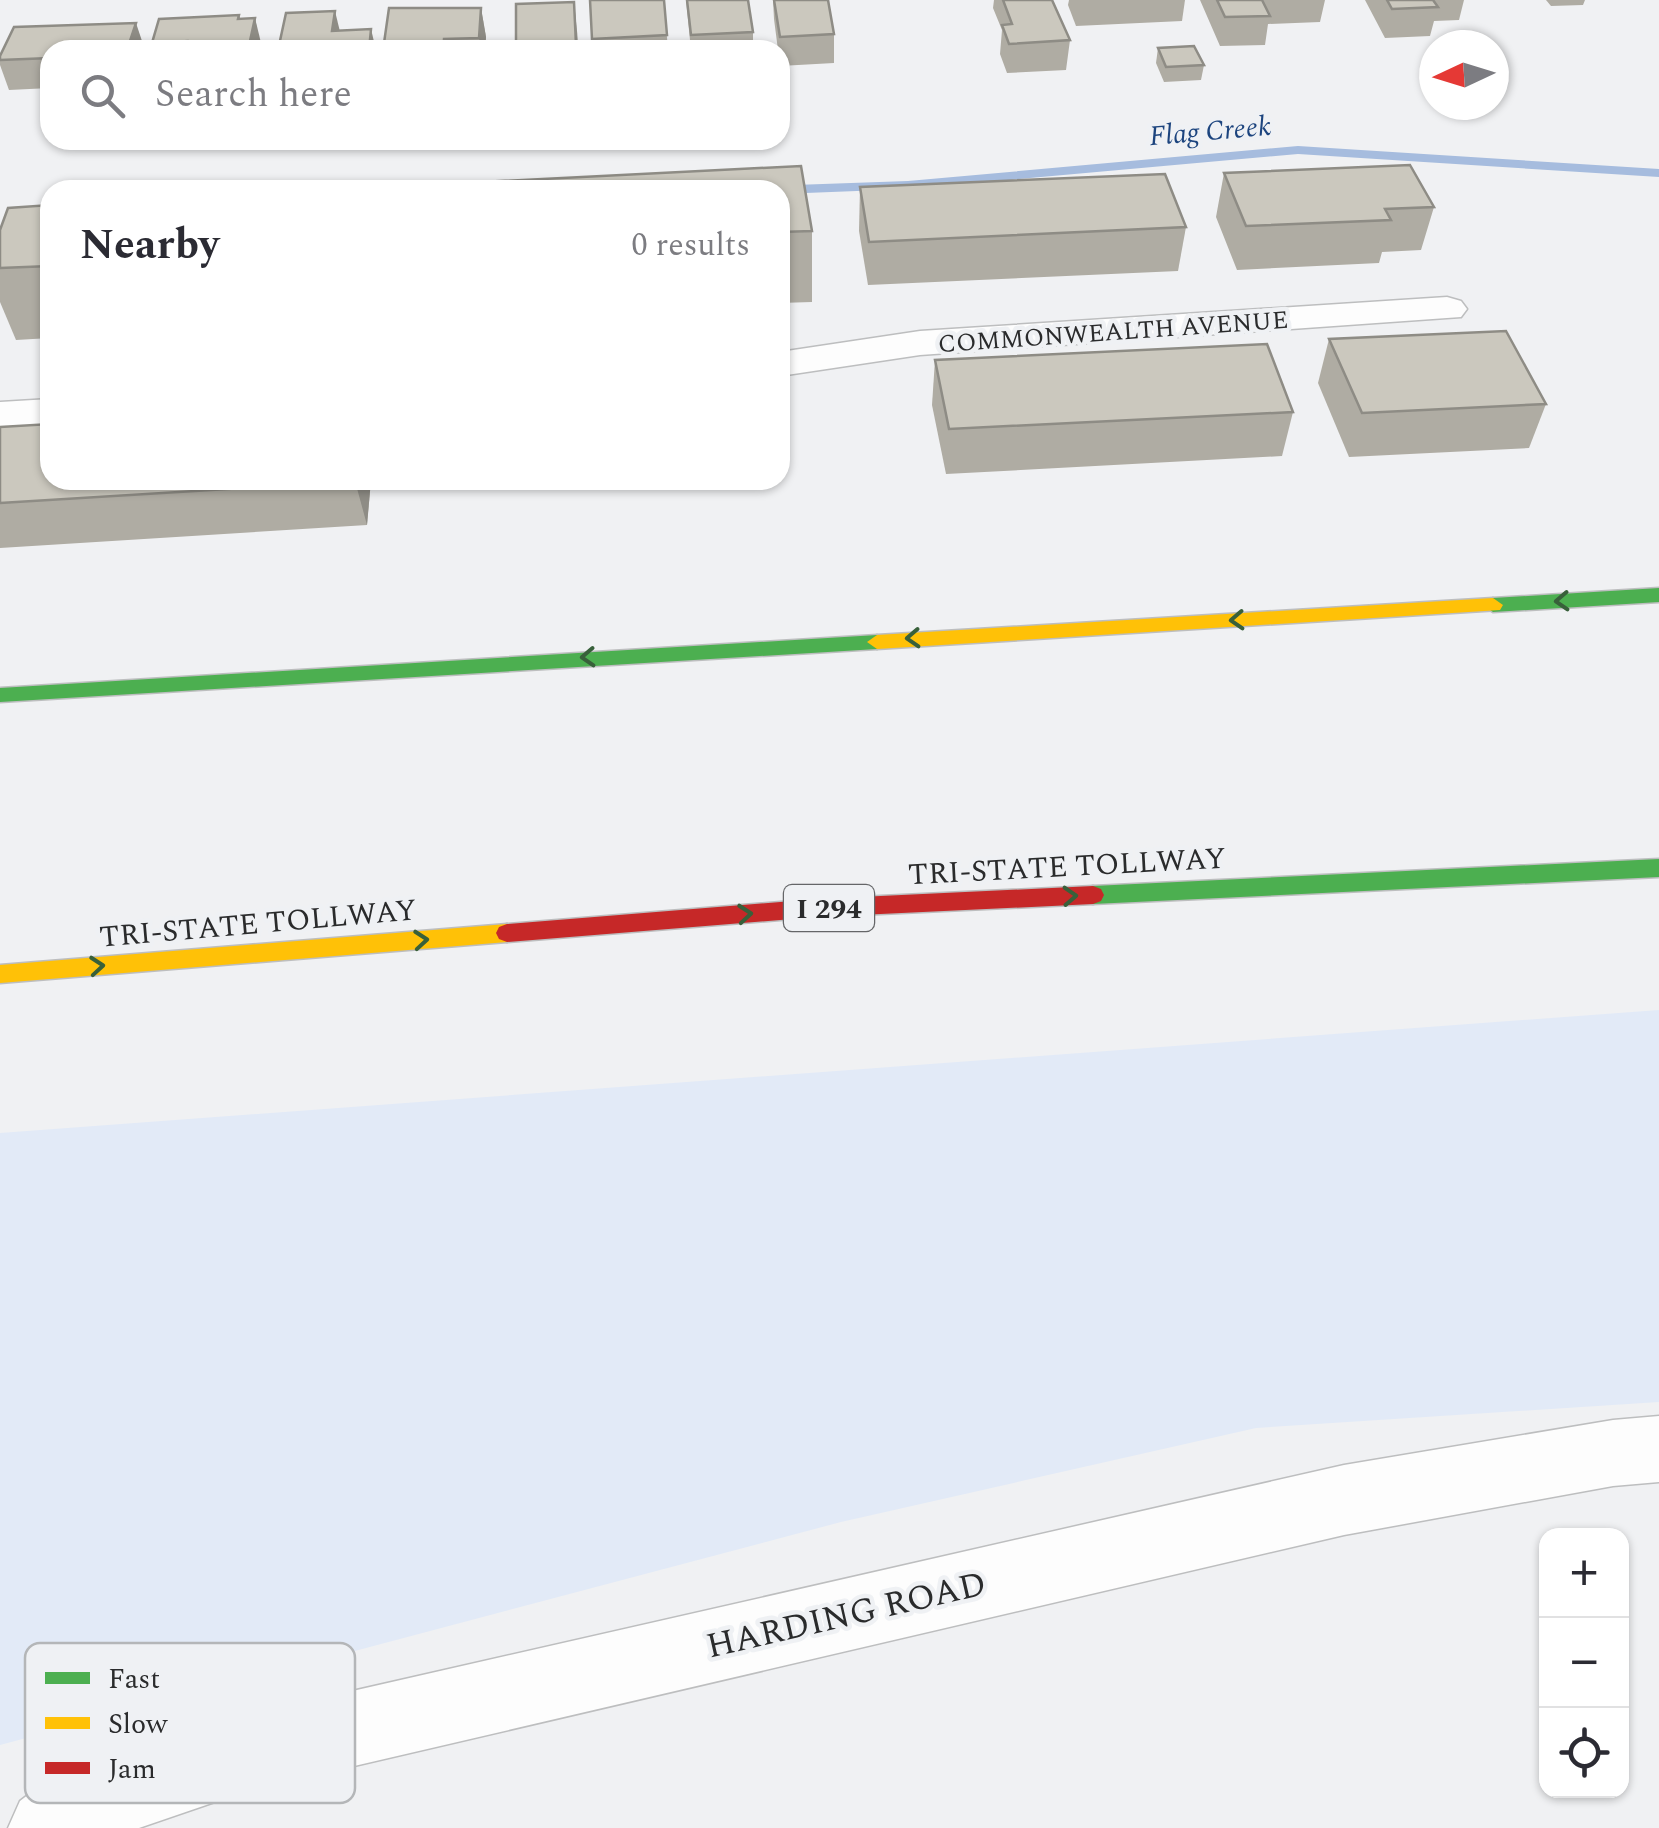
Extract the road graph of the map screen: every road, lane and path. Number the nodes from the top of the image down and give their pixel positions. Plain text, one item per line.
1 (1447, 309) dead end
2 (790, 362) edge
3 (40, 413) edge
4 (0, 415) edge
5 (1659, 596) edge
6 (0, 695) edge
7 (1659, 868) edge
8 (0, 974) edge
9 (1659, 1450) edge
10 (355, 1727) edge
11 (101, 1803) edge
12 (47, 1828) edge

1 - 2 street, COMMONWEALTH AVENUE
3 - 4 street
5 -> 6 highway
8 -> 7 highway, TRI-STATE TOLLWAY / I 294
9 - 10 street, HARDING ROAD
11 - 12 street, HARDING ROAD

